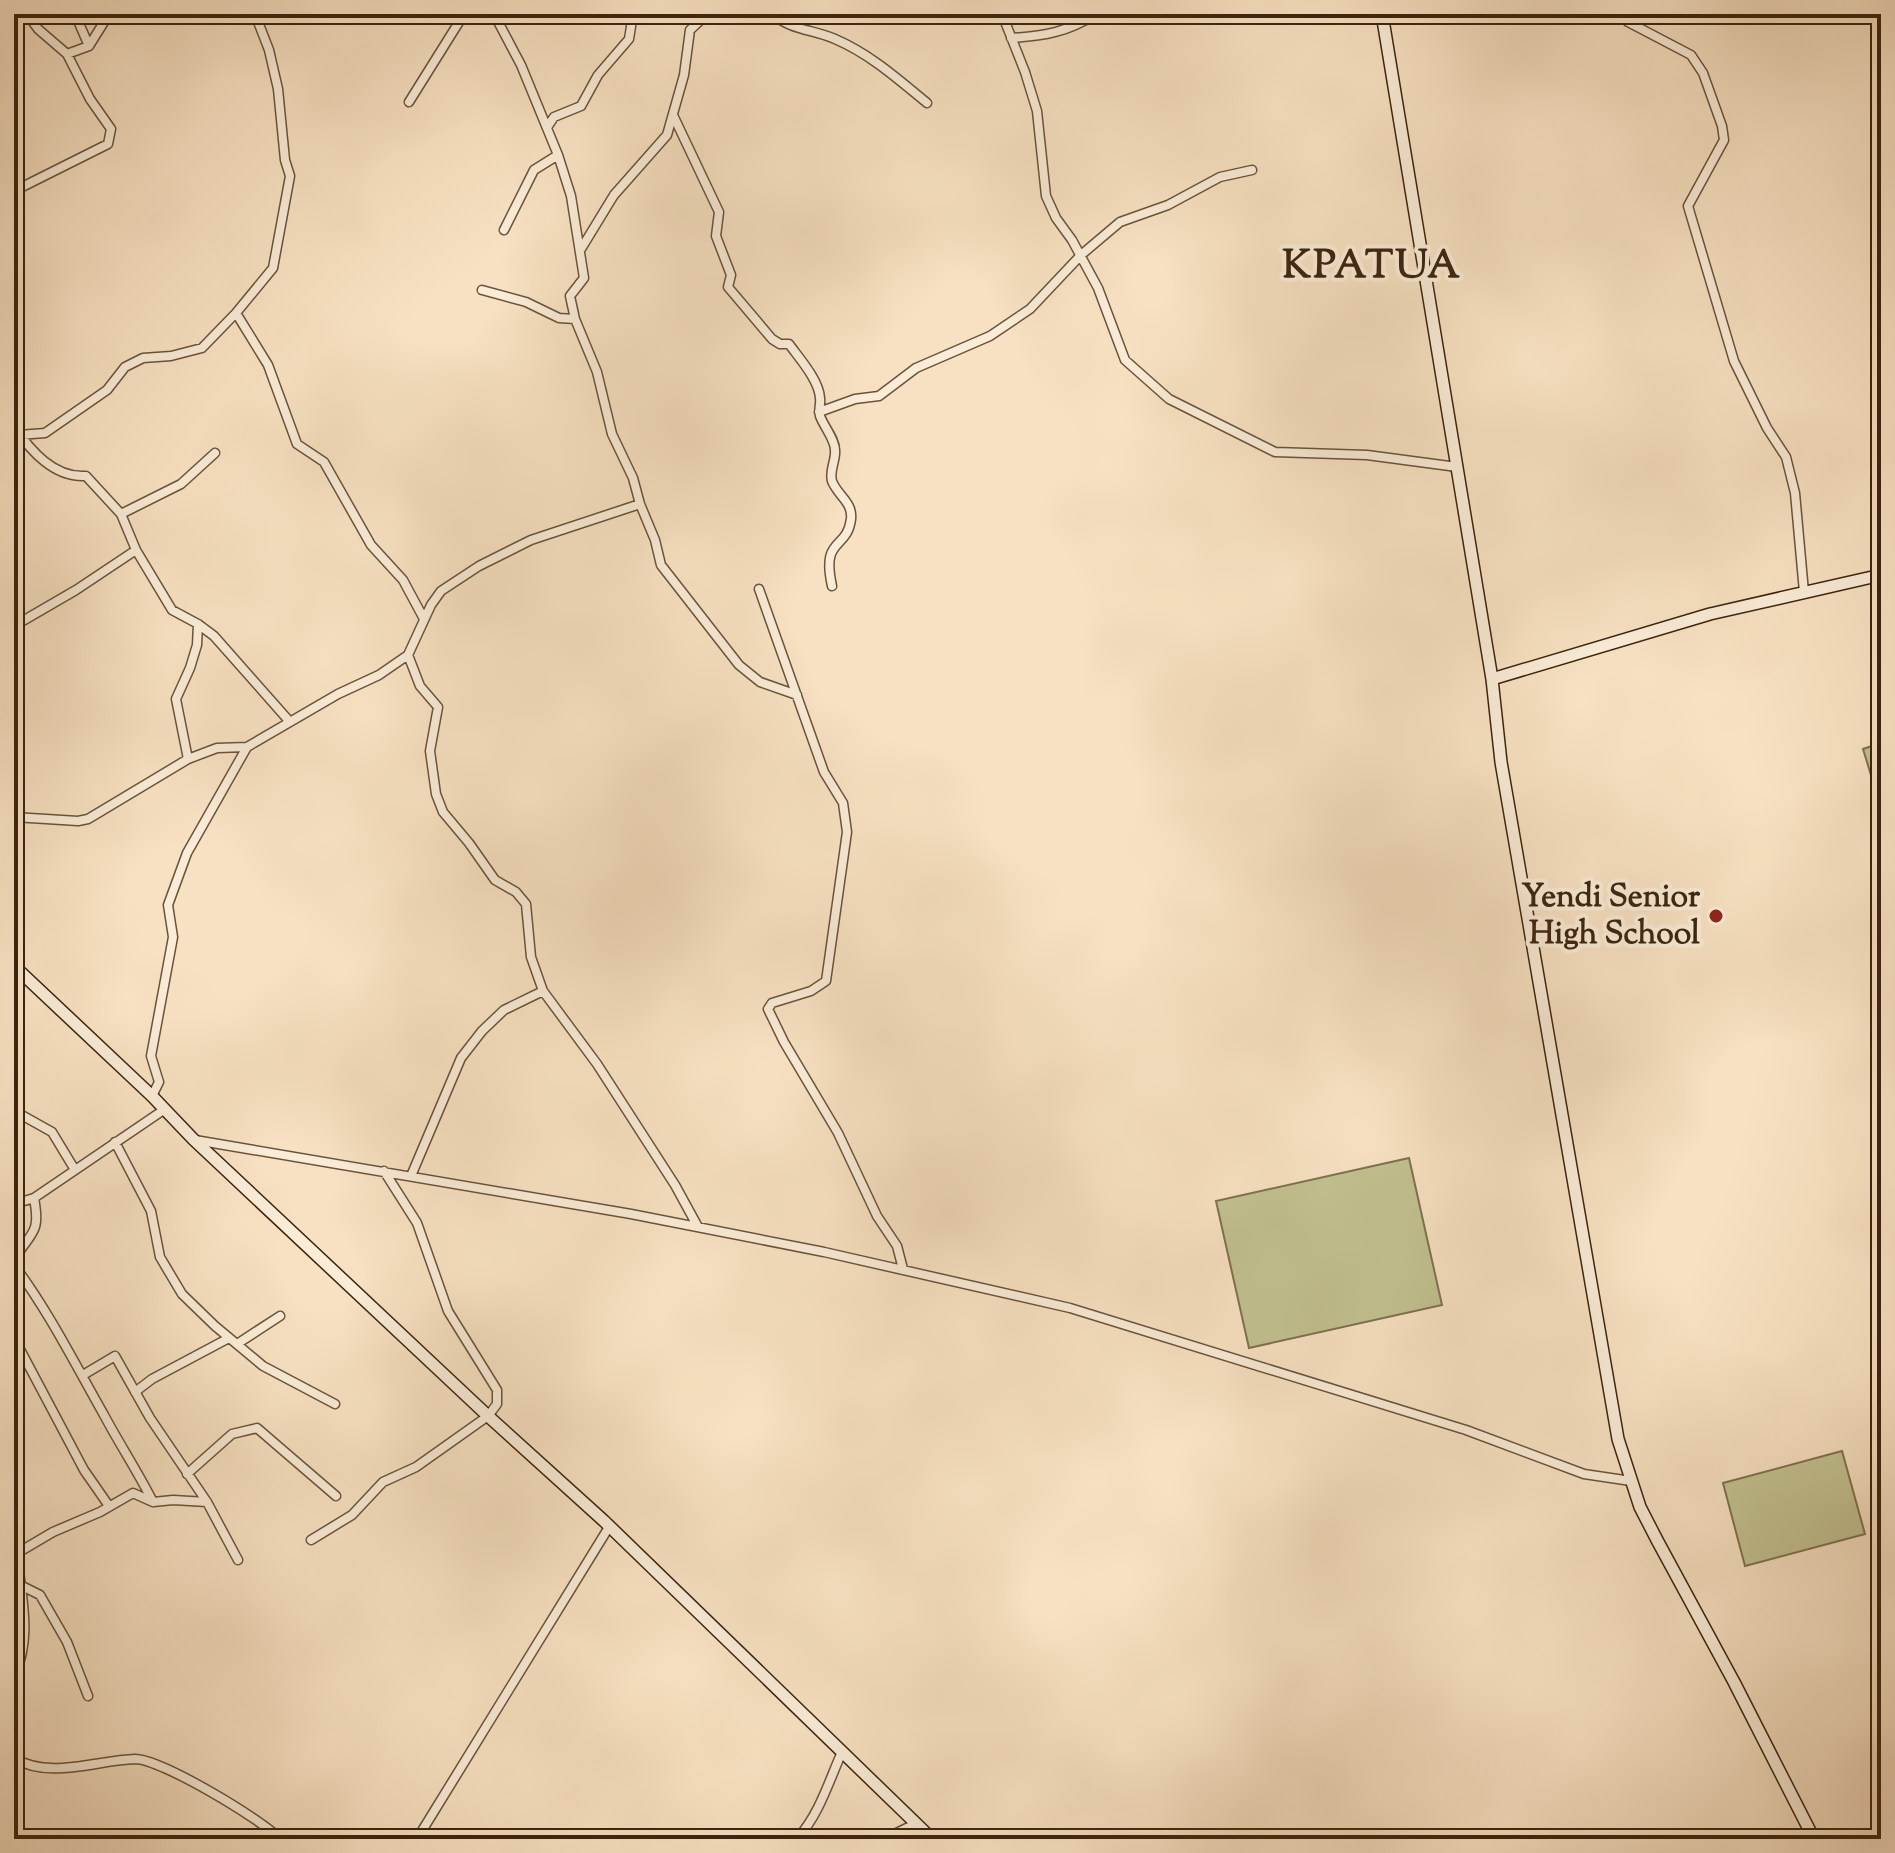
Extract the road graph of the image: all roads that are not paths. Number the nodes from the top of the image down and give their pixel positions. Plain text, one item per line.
1 (27, 14) edge
2 (75, 14) edge
3 (109, 14) edge
4 (255, 14) edge
5 (464, 14) edge
6 (494, 14) edge
7 (633, 14) edge
8 (707, 14) edge
9 (772, 14) edge
10 (1002, 14) edge
11 (1096, 14) edge
12 (1382, 14) edge
13 (1620, 14) edge
14 (1011, 38) junction
15 (89, 46) junction
16 (67, 54) junction
17 (409, 102) dead end
18 (927, 103) dead end
19 (673, 115) junction
20 (548, 126) junction
21 (558, 155) junction
22 (1252, 170) dead end
23 (14, 191) edge
24 (504, 230) dead end
25 (580, 249) junction
26 (1081, 255) junction
27 (482, 290) dead end
28 (236, 313) junction
29 (575, 319) junction
30 (819, 412) junction
31 (17, 431) edge
32 (215, 453) dead end
33 (1457, 467) junction
34 (640, 504) junction
35 (121, 514) junction
36 (136, 550) junction
37 (1881, 575) edge
38 (832, 586) dead end
39 (759, 589) dead end
40 (1804, 592) junction
41 (424, 619) junction
42 (198, 624) junction
43 (14, 626) edge
44 (408, 655) junction
45 (1492, 679) junction
46 (797, 695) junction
47 (290, 722) junction
48 (247, 747) junction
49 (188, 759) junction
50 (15, 815) edge
51 (14, 966) edge
52 (543, 991) junction
53 (152, 1096) junction
54 (14, 1108) edge
55 (165, 1109) junction
56 (193, 1139) junction
57 (115, 1142) junction
58 (75, 1170) junction
59 (384, 1171) junction
60 (411, 1176) junction
61 (34, 1198) junction
62 (14, 1204) edge
63 (698, 1227) junction
64 (14, 1242) edge
65 (20, 1250) junction
66 (14, 1263) edge
67 (903, 1269) junction
68 (280, 1316) dead end
69 (14, 1338) edge
70 (233, 1341) junction
71 (20, 1349) junction
72 (14, 1358) edge
73 (83, 1375) junction
74 (135, 1392) junction
75 (335, 1404) dead end
76 (488, 1416) junction
77 (187, 1474) junction
78 (1631, 1481) junction
79 (336, 1496) dead end
80 (153, 1502) junction
81 (207, 1502) junction
82 (109, 1506) junction
83 (609, 1527) junction
84 (311, 1540) dead end
85 (16, 1554) edge
86 (238, 1560) dead end
87 (20, 1585) junction
88 (14, 1678) edge
89 (88, 1696) dead end
90 (842, 1752) junction
91 (14, 1758) edge
92 (915, 1824) junction
93 (280, 1839) edge
94 (417, 1839) edge
95 (797, 1839) edge
96 (884, 1839) edge
97 (932, 1839) edge
98 (1814, 1839) edge

1 - 16 street
2 - 15 street
3 - 15 street
4 - 28 street
5 - 17 street
6 - 20 street
7 - 20 street
8 - 19 street
9 - 18 street
10 - 14 street
11 - 14 street
12 - 33 main road
13 - 40 street
14 - 26 street
15 - 16 street
16 - 23 street
19 - 25 street
19 - 30 street
20 - 21 street
21 - 24 street
21 - 25 street
22 - 26 street
25 - 29 street
26 - 30 street
26 - 33 street
27 - 29 street
28 - 31 street
28 - 41 street
29 - 34 street
30 - 38 street
31 - 35 street
32 - 35 street
33 - 45 main road
34 - 41 street
34 - 46 street
35 - 36 street
36 - 42 street
36 - 43 street
37 - 40 main road
39 - 46 street
40 - 45 main road
41 - 44 street
42 - 47 street
42 - 49 street
44 - 47 street
44 - 52 street
45 - 78 main road
46 - 67 street
47 - 48 street
48 - 49 street
48 - 53 street
49 - 50 street
51 - 53 main road
52 - 60 street
52 - 63 street
53 - 55 main road
54 - 58 street
55 - 56 main road
55 - 57 street
56 - 59 street
56 - 76 main road
57 - 58 street
57 - 70 street
58 - 61 street
59 - 60 street
59 - 76 street
60 - 63 street
61 - 62 street
61 - 65 street
63 - 67 street
64 - 65 street
65 - 66 street
66 - 73 street
67 - 78 street
68 - 70 street
69 - 71 street
70 - 74 street
70 - 75 street
71 - 72 street
71 - 82 street
73 - 74 street
73 - 80 street
74 - 77 street
76 - 83 main road
76 - 84 street
77 - 79 street
77 - 81 street
78 - 98 main road
80 - 81 street
80 - 82 street
81 - 86 street
82 - 85 street
83 - 90 main road
83 - 94 street
85 - 87 street
87 - 88 street
87 - 89 street
90 - 92 main road
90 - 95 street
91 - 93 street
92 - 96 street
92 - 97 main road

